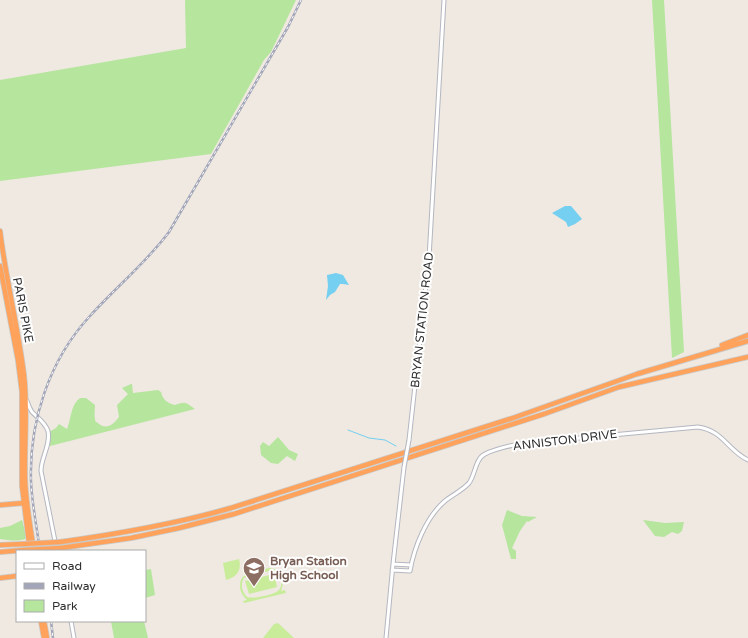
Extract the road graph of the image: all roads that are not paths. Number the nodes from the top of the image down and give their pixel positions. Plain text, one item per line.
1 (444, 0) edge
2 (0, 231) edge
3 (0, 266) edge
4 (4, 276) junction
5 (748, 335) edge
6 (748, 340) edge
7 (748, 358) edge
8 (662, 366) junction
9 (27, 411) junction
10 (748, 460) edge
11 (25, 502) junction
12 (0, 503) edge
13 (0, 544) edge
14 (24, 550) edge
15 (30, 550) edge
16 (34, 550) edge
17 (57, 550) edge
18 (16, 551) edge
19 (0, 552) edge
20 (393, 564) junction
21 (411, 565) junction
22 (392, 570) junction
23 (16, 574) edge
24 (0, 577) edge
25 (41, 622) edge
26 (44, 622) edge
27 (71, 622) edge
28 (44, 638) edge
29 (47, 638) edge
30 (74, 638) edge
31 (386, 638) edge

1 - 20 main road, BRYAN STATION ROAD, bridge
2 - 4 highway, PARIS PIKE
3 - 4 highway, PARIS PIKE
4 - 9 highway, PARIS PIKE
4 - 9 highway, PARIS PIKE
5 - 8 highway
6 - 8 highway
7 - 14 highway, bridge
8 - 13 highway, bridge
9 - 11 highway
9 - 17 main road
10 - 21 main road, ANNISTON DRIVE
11 - 12 highway
11 - 15 highway
11 - 16 highway
18 - 19 highway
20 - 21 main road
20 - 22 main road, BRYAN STATION ROAD
21 - 22 main road, ANNISTON DRIVE
22 - 31 main road, BRYAN STATION ROAD
23 - 24 highway
25 - 28 highway
26 - 29 highway
27 - 30 main road

